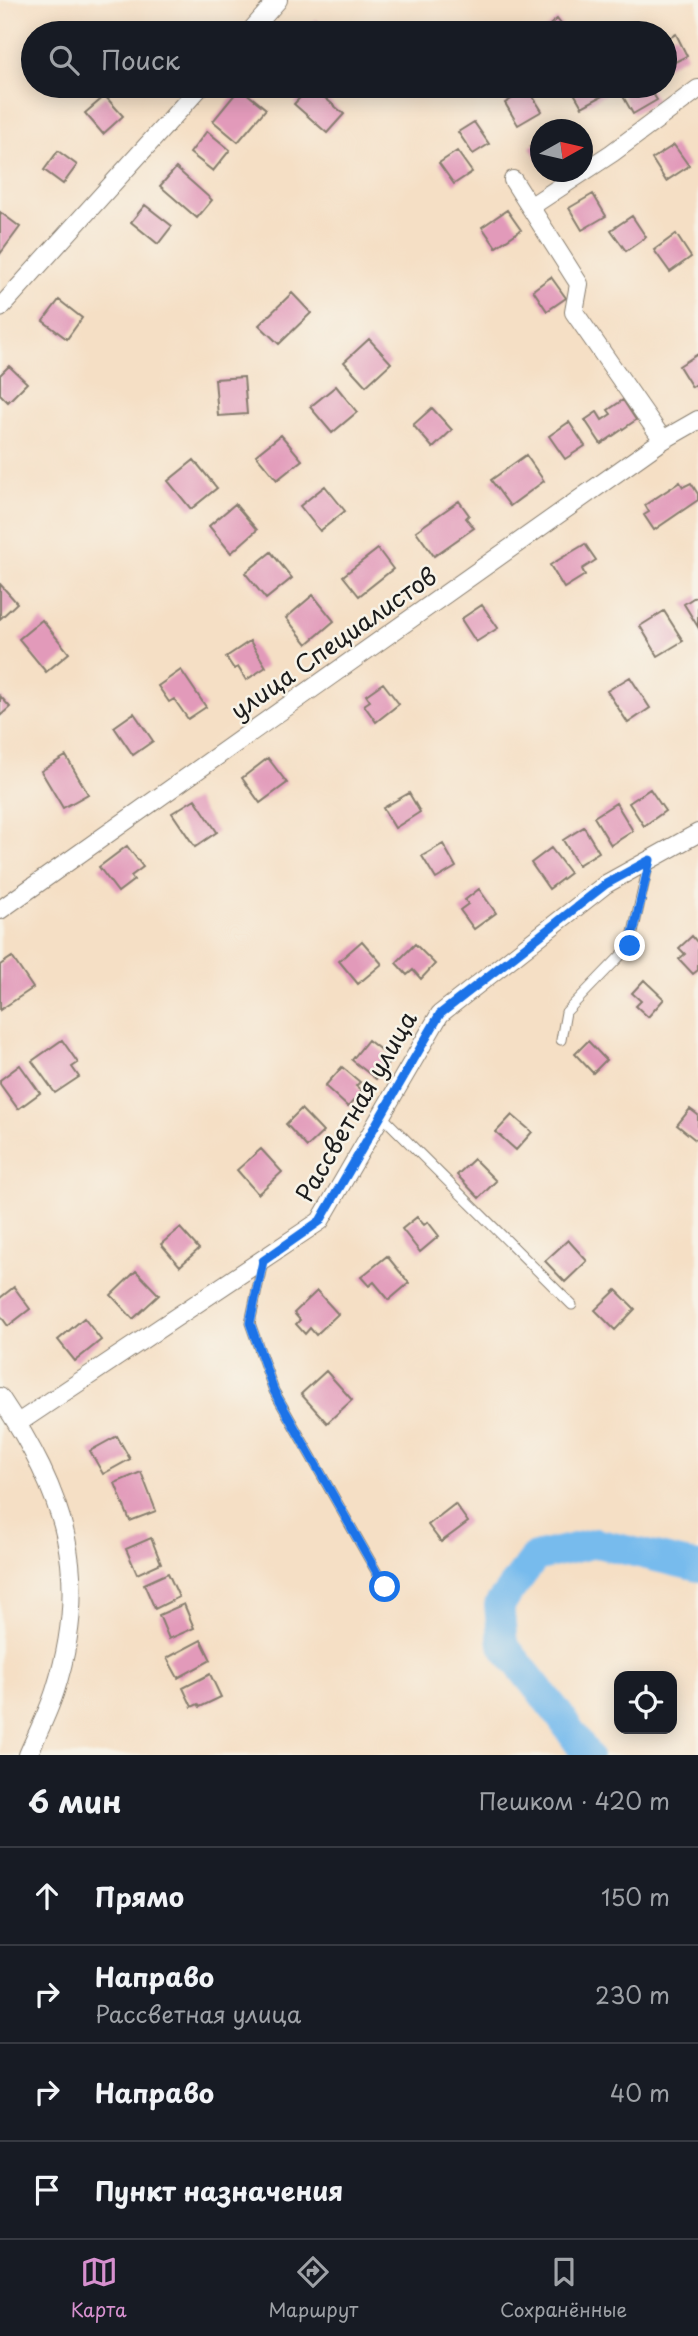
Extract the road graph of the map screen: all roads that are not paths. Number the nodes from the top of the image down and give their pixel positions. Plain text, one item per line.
1 (278, 0) edge
2 (260, 21) edge
3 (698, 89) edge
4 (190, 98) edge
5 (513, 180) dead end
6 (530, 207) junction
7 (0, 309) edge
8 (698, 420) edge
9 (663, 440) junction
10 (698, 833) edge
11 (650, 860) junction
12 (0, 910) edge
13 (561, 1040) dead end
14 (381, 1115) junction
15 (263, 1261) junction
16 (572, 1305) dead end
17 (0, 1397) edge
18 (18, 1423) junction
19 (385, 1587) dead end
20 (28, 1755) edge

1 - 2 street
3 - 6 street
4 - 7 street
5 - 6 street
6 - 9 street
8 - 9 street, улица Специалистов
9 - 12 street, улица Специалистов
10 - 11 street, Рассветная улица
11 - 13 lane
11 - 14 street, Рассветная улица
14 - 15 street, Рассветная улица
14 - 16 lane
15 - 18 street, Рассветная улица
15 - 19 lane
17 - 18 street
18 - 20 street

